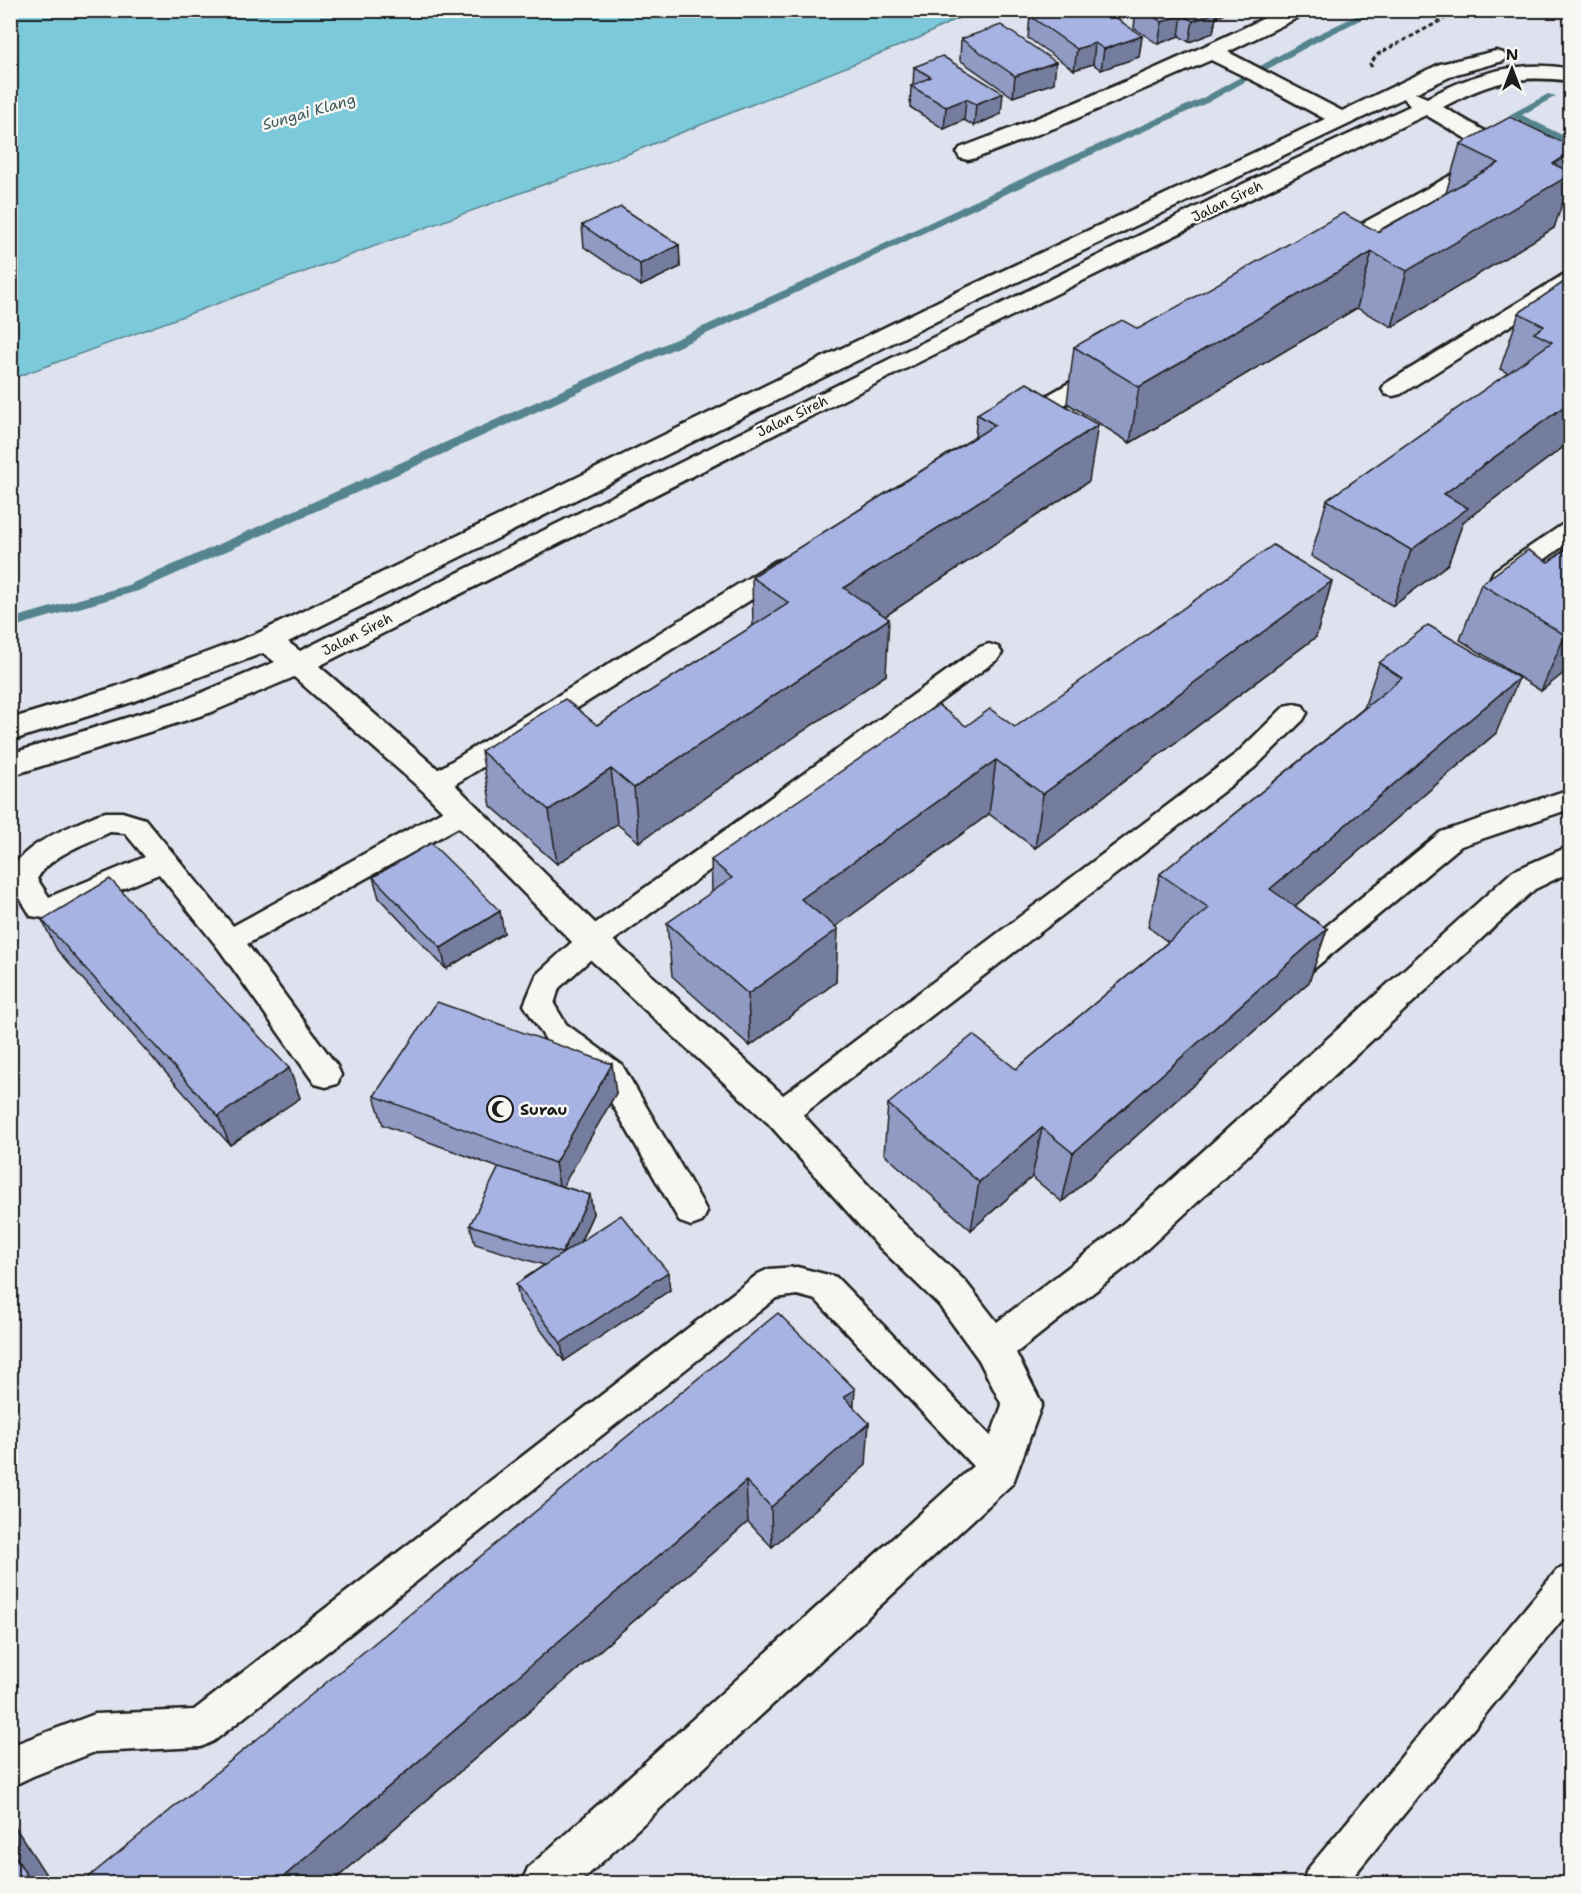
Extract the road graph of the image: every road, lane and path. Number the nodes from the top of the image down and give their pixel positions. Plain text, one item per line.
1 (1298, 10) edge
2 (1461, 10) edge
3 (1211, 52) junction
4 (1570, 53) edge
5 (1570, 75) edge
6 (1401, 92) junction
7 (1428, 106) junction
8 (1343, 120) junction
9 (1505, 152) junction
10 (968, 153) dead end
11 (1570, 184) edge
12 (1319, 255) edge
13 (1570, 279) edge
14 (1122, 363) edge
15 (1393, 389) dead end
16 (1010, 428) edge
17 (1570, 530) edge
18 (808, 553) edge
19 (1501, 579) edge
20 (266, 641) junction
21 (989, 653) dead end
22 (298, 664) junction
23 (1294, 714) dead end
24 (10, 730) edge
25 (10, 765) edge
26 (435, 784) junction
27 (1570, 799) edge
28 (463, 812) junction
29 (1570, 858) edge
30 (163, 861) dead end
31 (229, 941) junction
32 (592, 941) junction
33 (1300, 964) edge
34 (327, 1075) dead end
35 (781, 1114) junction
36 (691, 1212) dead end
37 (993, 1348) junction
38 (999, 1469) junction
39 (1570, 1583) edge
40 (10, 1768) edge
41 (544, 1884) edge
42 (1321, 1884) edge

1 - 3 street
2 - 6 path
3 - 8 street
3 - 10 street
4 - 6 street, Jalan Sireh
5 - 7 street, Jalan Sireh
6 - 7 street
6 - 8 street, Jalan Sireh
7 - 9 street
7 - 22 street, Jalan Sireh
8 - 20 street, Jalan Sireh
9 - 11 street
9 - 12 lane
13 - 15 lane
14 - 16 lane
17 - 19 lane
18 - 26 lane
20 - 22 street
20 - 24 street, Jalan Sireh
21 - 32 lane
22 - 25 street, Jalan Sireh
22 - 26 street
23 - 35 lane
26 - 28 street
27 - 33 lane
28 - 31 lane
28 - 32 street
29 - 37 street
30 - 31 lane
31 - 34 lane
32 - 35 street
32 - 36 lane
35 - 37 street
37 - 38 street
38 - 40 lane
38 - 41 street
39 - 42 lane

